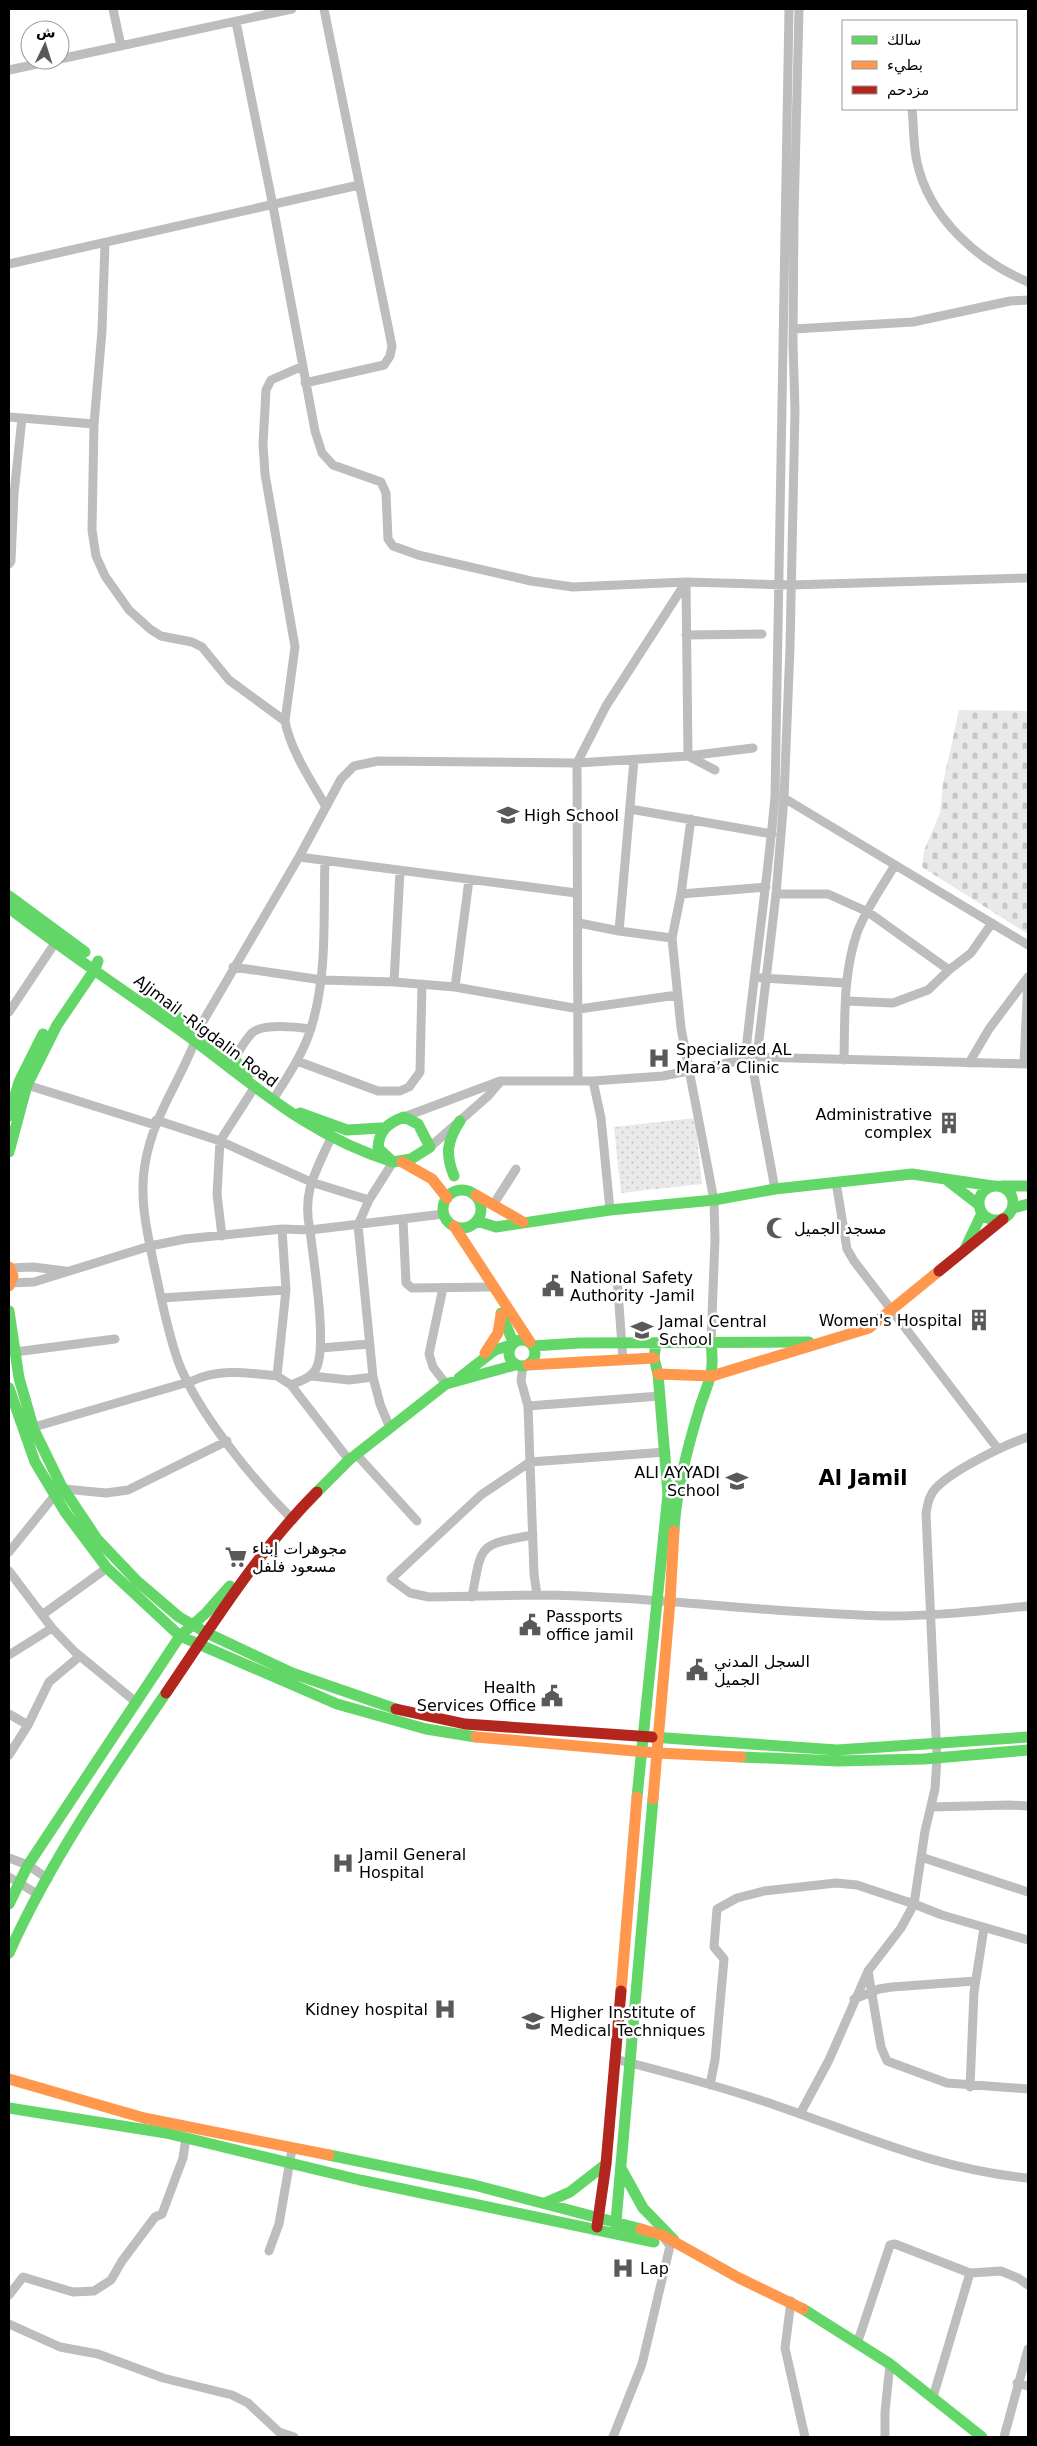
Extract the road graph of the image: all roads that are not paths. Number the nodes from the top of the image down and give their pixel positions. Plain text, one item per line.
1 (112, 9) edge
2 (292, 9) edge
3 (324, 9) edge
4 (789, 9) edge
5 (799, 9) edge
6 (236, 22) junction
7 (121, 46) junction
8 (70, 57) edge
9 (912, 110) edge
10 (359, 185) junction
11 (273, 206) junction
12 (105, 243) junction
13 (9, 264) edge
14 (1028, 282) edge
15 (1028, 300) edge
16 (794, 329) junction
17 (303, 366) junction
18 (306, 383) junction
19 (9, 417) edge
20 (22, 418) junction
21 (94, 424) junction
22 (9, 564) edge
23 (1028, 578) edge
24 (686, 582) junction
25 (780, 584) junction
26 (791, 585) junction
27 (762, 634) dead end
28 (686, 635) junction
29 (285, 721) junction
30 (753, 748) dead end
31 (688, 756) junction
32 (634, 760) junction
33 (577, 763) junction
34 (715, 770) dead end
35 (784, 798) junction
36 (326, 807) junction
37 (630, 809) junction
38 (692, 819) junction
39 (772, 834) junction
40 (299, 857) junction
41 (325, 861) junction
42 (895, 864) junction
43 (400, 871) junction
44 (469, 880) junction
45 (766, 887) junction
46 (576, 893) junction
47 (681, 894) junction
48 (776, 894) junction
49 (9, 896) edge
50 (9, 908) edge
51 (868, 912) junction
52 (579, 923) junction
53 (992, 923) junction
54 (619, 931) junction
55 (672, 938) junction
56 (55, 943) junction
57 (1028, 945) edge
58 (81, 959) junction
59 (97, 965) junction
60 (233, 967) junction
61 (948, 970) junction
62 (754, 977) junction
63 (765, 978) junction
64 (1028, 978) edge
65 (322, 980) junction
66 (394, 982) junction
67 (846, 983) junction
68 (422, 984) junction
69 (455, 987) junction
70 (677, 995) junction
71 (846, 1001) junction
72 (579, 1008) junction
73 (9, 1012) edge
74 (311, 1029) junction
75 (196, 1035) junction
76 (751, 1059) junction
77 (234, 1060) junction
78 (844, 1060) junction
79 (297, 1061) junction
80 (969, 1063) junction
81 (1026, 1064) edge
82 (688, 1072) junction
83 (593, 1081) junction
84 (500, 1082) junction
85 (578, 1082) junction
86 (28, 1085) junction
87 (254, 1088) junction
88 (12, 1095) edge
89 (276, 1095) junction
90 (9, 1116) edge
91 (404, 1117) junction
92 (460, 1121) junction
93 (156, 1122) junction
94 (381, 1128) junction
95 (330, 1140) junction
96 (220, 1141) junction
97 (430, 1147) junction
98 (9, 1152) edge
99 (398, 1162) junction
100 (516, 1169) dead end
101 (454, 1176) junction
102 (944, 1178) junction
103 (311, 1182) junction
104 (836, 1182) junction
105 (997, 1186) junction
106 (1028, 1186) edge
107 (774, 1189) junction
108 (464, 1190) junction
109 (476, 1195) junction
110 (447, 1198) junction
111 (369, 1200) junction
112 (714, 1200) junction
113 (1028, 1204) edge
114 (493, 1206) junction
115 (1013, 1208) junction
116 (980, 1209) junction
117 (610, 1210) junction
118 (444, 1214) junction
119 (1003, 1219) junction
120 (403, 1220) junction
121 (476, 1222) junction
122 (524, 1222) junction
123 (358, 1225) junction
124 (454, 1226) junction
125 (282, 1229) junction
126 (310, 1230) junction
127 (222, 1236) junction
128 (150, 1246) junction
129 (472, 1251) junction
130 (964, 1252) junction
131 (9, 1268) edge
132 (66, 1271) junction
133 (617, 1277) dead end
134 (10, 1285) edge
135 (443, 1288) junction
136 (286, 1290) junction
137 (495, 1290) junction
138 (161, 1298) junction
139 (890, 1310) junction
140 (9, 1311) edge
141 (501, 1315) junction
142 (516, 1321) junction
143 (115, 1339) dead end
144 (621, 1342) junction
145 (827, 1342) junction
146 (512, 1343) junction
147 (710, 1343) junction
148 (369, 1344) junction
149 (531, 1344) junction
150 (550, 1344) junction
151 (656, 1344) junction
152 (321, 1348) junction
153 (15, 1352) junction
154 (654, 1358) junction
155 (623, 1360) junction
156 (478, 1361) junction
157 (522, 1365) junction
158 (658, 1374) junction
159 (277, 1376) junction
160 (310, 1376) junction
161 (712, 1376) junction
162 (374, 1377) junction
163 (188, 1381) junction
164 (450, 1383) junction
165 (291, 1385) junction
166 (9, 1393) edge
167 (660, 1396) junction
168 (528, 1406) junction
169 (34, 1427) junction
170 (390, 1428) junction
171 (1028, 1437) edge
172 (227, 1442) junction
173 (998, 1449) junction
174 (666, 1452) junction
175 (353, 1457) junction
176 (530, 1462) junction
177 (59, 1492) junction
178 (290, 1518) junction
179 (417, 1521) dead end
180 (533, 1535) junction
181 (9, 1552) edge
182 (107, 1568) junction
183 (9, 1571) edge
184 (537, 1595) junction
185 (472, 1597) junction
186 (657, 1600) junction
187 (670, 1601) junction
188 (1028, 1606) edge
189 (930, 1614) junction
190 (42, 1615) junction
191 (192, 1624) junction
192 (52, 1628) junction
193 (207, 1633) junction
194 (180, 1636) junction
195 (200, 1646) junction
196 (9, 1656) edge
197 (80, 1656) junction
198 (137, 1703) junction
199 (9, 1714) edge
200 (28, 1725) junction
201 (643, 1735) junction
202 (658, 1737) junction
203 (1028, 1737) edge
204 (937, 1744) junction
205 (1028, 1750) edge
206 (642, 1752) junction
207 (657, 1753) junction
208 (9, 1755) edge
209 (937, 1758) junction
210 (1028, 1806) edge
211 (930, 1807) junction
212 (921, 1857) junction
213 (9, 1858) edge
214 (28, 1865) junction
215 (9, 1877) edge
216 (48, 1879) junction
217 (20, 1883) junction
218 (1028, 1892) edge
219 (39, 1895) junction
220 (9, 1904) edge
221 (914, 1904) junction
222 (984, 1928) junction
223 (1028, 1940) edge
224 (9, 1954) edge
225 (868, 1971) junction
226 (975, 1981) junction
227 (872, 1993) junction
228 (854, 1999) junction
229 (616, 2059) junction
230 (629, 2063) junction
231 (9, 2073) edge
232 (9, 2079) edge
233 (710, 2085) junction
234 (35, 2086) junction
235 (970, 2086) junction
236 (1028, 2089) edge
237 (9, 2108) edge
238 (800, 2114) junction
239 (186, 2138) junction
240 (292, 2149) junction
241 (289, 2163) junction
242 (606, 2164) junction
243 (622, 2169) junction
244 (1028, 2178) edge
245 (545, 2203) junction
246 (599, 2218) junction
247 (616, 2228) junction
248 (597, 2230) junction
249 (674, 2245) junction
250 (269, 2251) dead end
251 (970, 2274) junction
252 (1028, 2285) edge
253 (9, 2295) edge
254 (791, 2301) junction
255 (9, 2324) edge
256 (857, 2344) junction
257 (1028, 2348) edge
258 (890, 2364) junction
259 (1018, 2383) junction
260 (1028, 2386) edge
261 (933, 2397) junction
262 (294, 2437) edge
263 (613, 2437) edge
264 (805, 2437) edge
265 (885, 2437) edge
266 (982, 2437) edge
267 (1004, 2437) edge

1 - 7 street
2 - 6 street
3 - 10 street
4 - 25 street
5 - 16 street
6 - 7 street
6 - 11 street
7 - 8 street
9 - 14 street
10 - 11 street
10 - 18 street
11 - 12 street
11 - 17 street
12 - 13 street
12 - 21 street
15 - 16 street
16 - 26 street
17 - 18 street
17 - 29 street
18 - 24 street
19 - 20 street
20 - 21 street
20 - 22 street
21 - 29 street
23 - 26 street
24 - 25 street
24 - 28 street
24 - 33 street
25 - 26 street
25 - 39 street
26 - 35 street
27 - 28 street
28 - 31 street
29 - 36 street
30 - 31 street
31 - 32 street
31 - 34 street
32 - 33 street
32 - 37 street
33 - 36 street
33 - 46 street
35 - 42 street
35 - 48 street
36 - 40 street
37 - 38 street
37 - 54 street
38 - 39 street
38 - 47 street
39 - 45 street
40 - 41 street
40 - 60 street
41 - 43 street
41 - 65 street
42 - 51 street
42 - 53 street
43 - 44 street
43 - 66 street
44 - 46 street
44 - 69 street
45 - 47 street
45 - 62 street
46 - 52 street
47 - 55 street
48 - 51 street
48 - 63 street
49 - 59 street, AJjmail -Rigdalin Road
50 - 56 street, AJjmail -Rigdalin Road
51 - 61 street
51 - 67 street
52 - 54 street
52 - 72 street
53 - 57 street
53 - 61 street
54 - 55 street
55 - 70 street
56 - 58 street, AJjmail -Rigdalin Road
56 - 73 street
58 - 59 street, AJjmail -Rigdalin Road
58 - 88 street
59 - 75 street, AJjmail -Rigdalin Road
59 - 86 street
60 - 65 street
60 - 75 street
61 - 71 street
62 - 63 street
62 - 76 street
63 - 67 street
63 - 76 street
64 - 80 street
64 - 81 street
65 - 66 street
65 - 74 street
66 - 68 street
67 - 71 street
68 - 69 street
68 - 79 street
69 - 72 street
70 - 72 street
70 - 82 street
71 - 78 street
72 - 85 street
74 - 77 street
74 - 79 street
75 - 77 street, AJjmail -Rigdalin Road
75 - 87 street, AJjmail -Rigdalin Road
75 - 93 street
76 - 78 street
76 - 82 street
76 - 107 street
77 - 89 street, AJjmail -Rigdalin Road
78 - 80 street
79 - 89 street
80 - 81 street
82 - 83 street
82 - 112 street
83 - 85 street
83 - 117 street
84 - 85 street
84 - 91 street
84 - 92 street
86 - 93 street
86 - 98 street
87 - 95 street, AJjmail -Rigdalin Road
87 - 96 street
88 - 90 street
89 - 94 street, AJjmail -Rigdalin Road
91 - 94 street
91 - 97 street
92 - 97 street
92 - 101 street
93 - 96 street
93 - 128 street
94 - 99 street
95 - 99 street, AJjmail -Rigdalin Road
95 - 103 street
96 - 103 street
96 - 127 street
97 - 99 street
97 - 101 street
99 - 110 street
99 - 111 street
100 - 114 street
101 - 108 street
102 - 104 street
102 - 105 street
102 - 116 street
103 - 111 street
103 - 126 street
104 - 107 street
104 - 139 street
105 - 106 street
105 - 115 street
105 - 116 street
107 - 112 street
108 - 109 street
108 - 110 street
109 - 114 street
109 - 121 street
110 - 118 street
111 - 123 street
112 - 117 street
112 - 147 street
113 - 115 street
114 - 122 street
115 - 119 street
116 - 119 street
116 - 130 street
117 - 122 street
118 - 120 street
118 - 124 street
119 - 130 street
120 - 123 street
120 - 135 street
121 - 122 street
121 - 124 street
121 - 129 street
123 - 126 street
123 - 148 street
124 - 129 street
125 - 126 street
125 - 127 street
125 - 136 street
126 - 152 street
127 - 128 street
128 - 132 street
128 - 138 street
129 - 137 street
130 - 139 street
131 - 132 street
131 - 134 street
132 - 134 street
133 - 144 street
135 - 137 street
135 - 164 street
136 - 138 street
136 - 159 street
137 - 141 street
137 - 142 street
138 - 163 street
139 - 145 street
139 - 173 street
140 - 153 street
141 - 146 street
141 - 156 street
142 - 149 street
142 - 150 street
143 - 153 street
144 - 150 street
144 - 151 street
144 - 155 street
145 - 147 street
145 - 161 street
146 - 149 street
146 - 156 street
146 - 157 street
147 - 151 street
147 - 161 street
148 - 152 street
148 - 162 street
149 - 150 street
149 - 157 street
151 - 154 street
152 - 160 street
153 - 169 street
154 - 155 street
154 - 158 street
155 - 157 street
156 - 164 street
157 - 164 street
157 - 168 street
158 - 161 street
158 - 167 street
159 - 163 street
159 - 165 street
160 - 162 street
160 - 165 street
161 - 187 street
162 - 170 street
163 - 169 street
163 - 172 street
164 - 170 street
165 - 175 street
166 - 177 street
167 - 168 street
167 - 174 street
168 - 176 street
169 - 177 street
170 - 175 street
171 - 173 street
172 - 177 street
172 - 178 street
173 - 189 street
174 - 176 street
174 - 186 street
175 - 178 street
175 - 179 street
176 - 180 street
176 - 185 street
177 - 181 street
177 - 182 street
177 - 191 street
178 - 191 street
178 - 193 street
180 - 184 street
180 - 185 street
182 - 190 street
182 - 194 street
183 - 190 street
184 - 185 street
184 - 186 street
186 - 187 street
186 - 201 street
187 - 189 street
187 - 202 street
188 - 189 street
189 - 204 street
190 - 192 street
191 - 193 street
191 - 194 street
192 - 196 street
192 - 197 street
193 - 195 street
193 - 201 street
194 - 195 street
194 - 198 street
195 - 206 street
195 - 216 street
197 - 198 street
197 - 200 street
198 - 214 street
199 - 200 street
200 - 208 street
201 - 202 street
201 - 206 street
202 - 204 street
202 - 207 street
203 - 204 street
204 - 209 street
205 - 209 street
206 - 207 street
206 - 229 street
207 - 209 street
207 - 230 street
209 - 211 street
210 - 211 street
211 - 212 street
212 - 218 street
212 - 221 street
213 - 214 street
214 - 216 street
214 - 217 street
215 - 217 street
216 - 219 street
217 - 219 street
217 - 220 street
219 - 224 street
221 - 222 street
221 - 225 street
221 - 233 street
222 - 223 street
222 - 226 street
225 - 227 street
225 - 228 street
226 - 227 street
226 - 235 street
227 - 228 street
227 - 235 street
228 - 238 street
229 - 230 street
229 - 242 street
230 - 233 street
230 - 243 street
231 - 234 street
232 - 234 street
233 - 238 street
234 - 240 street
235 - 236 street
237 - 239 street
238 - 244 street
239 - 241 street
239 - 253 street
240 - 241 street
240 - 245 street
241 - 248 street
241 - 250 street
242 - 245 street
242 - 246 street
243 - 247 street
243 - 249 street
245 - 246 street
246 - 247 street
246 - 248 street
247 - 248 street
247 - 249 street
247 - 249 street
249 - 254 street
249 - 263 street
251 - 252 street
251 - 256 street
251 - 261 street
254 - 256 street
254 - 264 street
255 - 262 street
256 - 258 street
257 - 259 street
258 - 261 street
258 - 265 street
259 - 260 street
259 - 267 street
261 - 266 street

